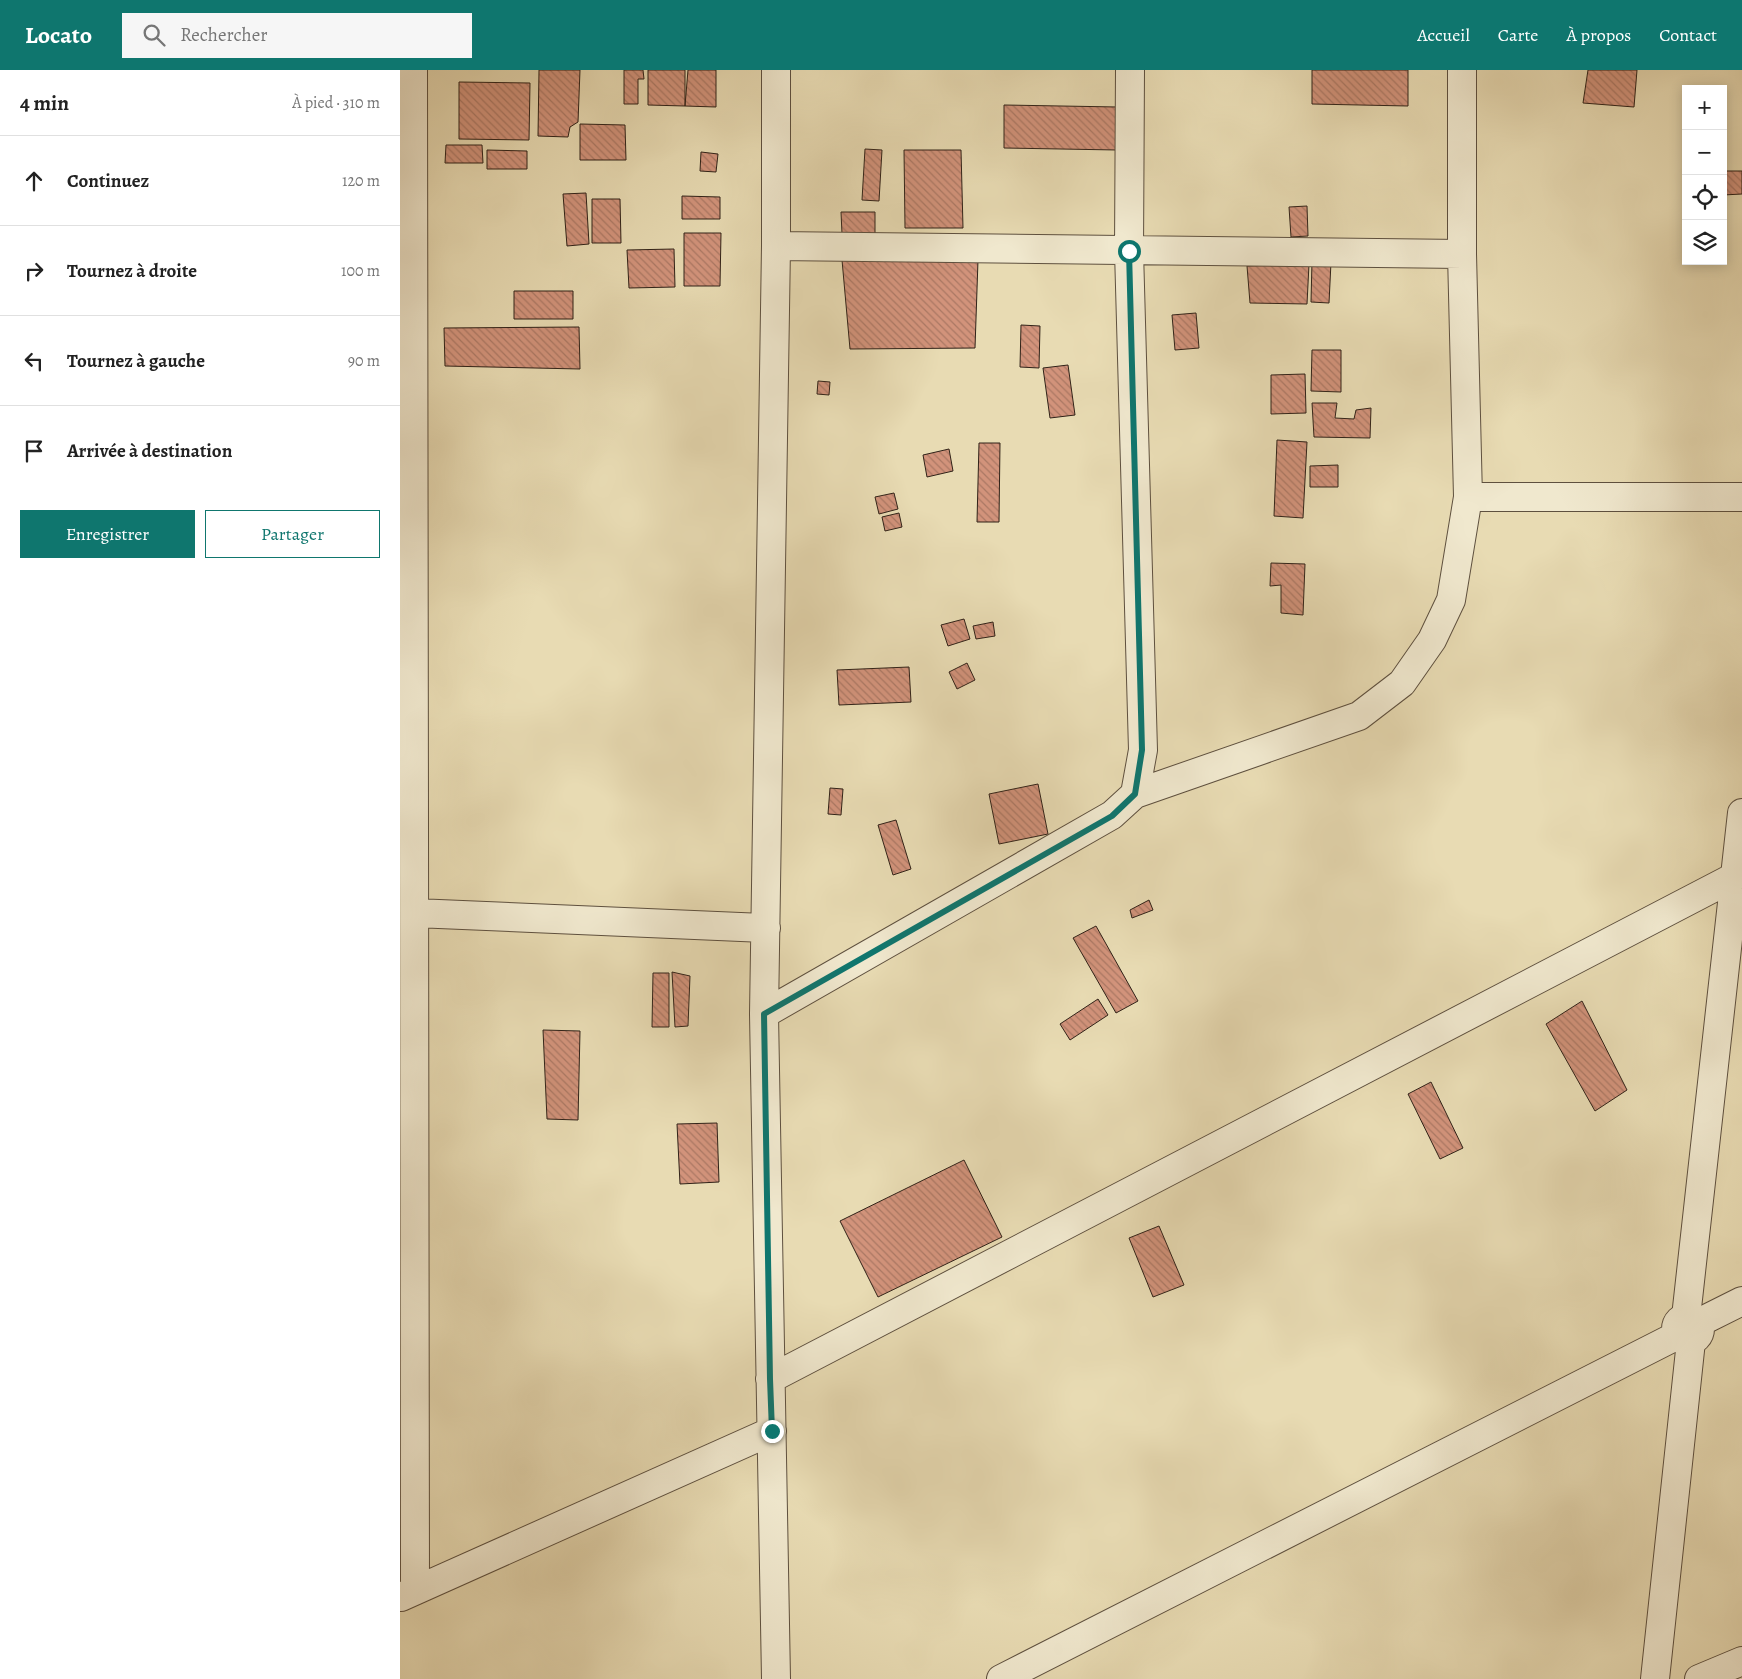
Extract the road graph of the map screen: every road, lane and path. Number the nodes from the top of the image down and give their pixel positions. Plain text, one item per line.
1 (413, 70) edge
2 (776, 70) edge
3 (1130, 70) edge
4 (1462, 70) edge
5 (776, 246) junction
6 (1129, 251) junction
7 (1462, 254) junction
8 (406, 359) edge
9 (1742, 496) edge
10 (1468, 497) junction
11 (407, 692) edge
12 (1135, 794) junction
13 (1742, 813) edge
14 (1736, 876) junction
15 (414, 913) junction
16 (766, 928) junction
17 (1734, 960) edge
18 (764, 1014) junction
19 (1742, 1301) edge
20 (1688, 1329) junction
21 (770, 1379) junction
22 (772, 1431) junction
23 (408, 1593) edge
24 (1742, 1661) edge
25 (776, 1679) edge
26 (1001, 1679) edge
27 (1655, 1679) edge
28 (1699, 1679) edge

1 - 8 street
2 - 5 street
3 - 6 street
4 - 7 street
5 - 6 street
5 - 16 street
6 - 7 street
6 - 12 street
7 - 10 street
8 - 11 street
9 - 10 street
10 - 12 street
11 - 15 street
12 - 18 street
13 - 14 street
14 - 17 street
14 - 21 street
15 - 16 street
15 - 23 street
16 - 18 street
17 - 20 street
18 - 21 street
19 - 20 street
20 - 26 street
20 - 27 street
21 - 22 street
22 - 23 street
22 - 25 street
24 - 28 street

